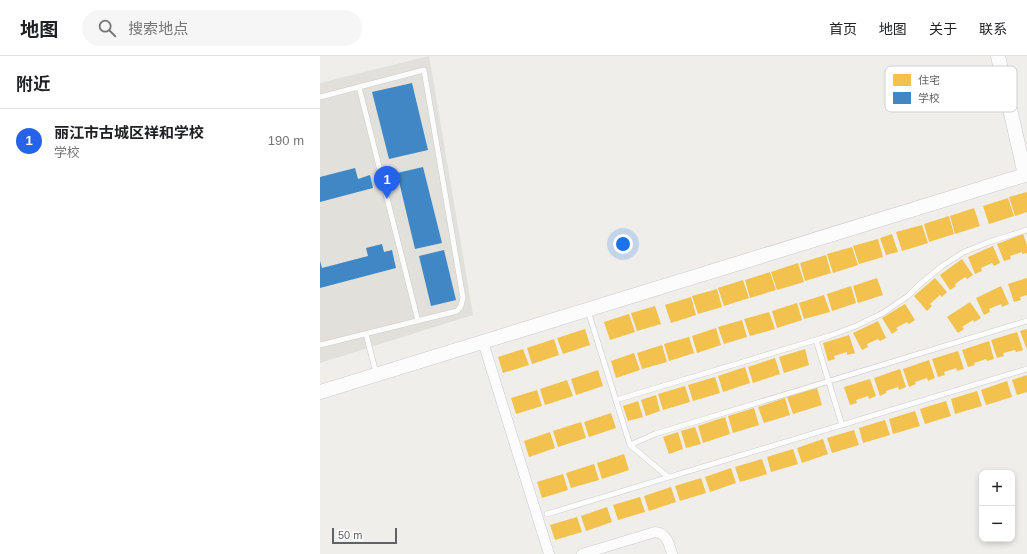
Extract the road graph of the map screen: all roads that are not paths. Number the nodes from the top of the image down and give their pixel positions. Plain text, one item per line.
1 (998, 56) edge
2 (1000, 66) edge
3 (359, 87) junction
4 (320, 97) edge
5 (1011, 112) edge
6 (1026, 175) edge
7 (1027, 230) edge
8 (588, 310) junction
9 (418, 321) junction
10 (1027, 321) edge
11 (366, 334) junction
12 (816, 340) junction
13 (483, 342) junction
14 (320, 345) edge
15 (1027, 369) edge
16 (376, 375) junction
17 (828, 381) junction
18 (320, 392) edge
19 (616, 400) junction
20 (842, 425) junction
21 (630, 445) junction
22 (668, 477) junction
23 (547, 514) dead end
24 (549, 554) edge
25 (582, 554) edge
26 (672, 554) edge

1 - 2 street
3 - 4 lane
3 - 9 lane
3 - 9 lane
5 - 6 street
6 - 8 street
7 - 12 lane
8 - 13 street
8 - 19 lane
9 - 11 lane
10 - 17 lane
11 - 14 lane
11 - 16 lane
12 - 17 lane
12 - 19 lane
13 - 16 street
13 - 24 street
15 - 20 lane
16 - 18 street
17 - 20 lane
17 - 21 lane
19 - 21 lane
20 - 22 lane
21 - 22 lane
22 - 23 lane
25 - 26 street

